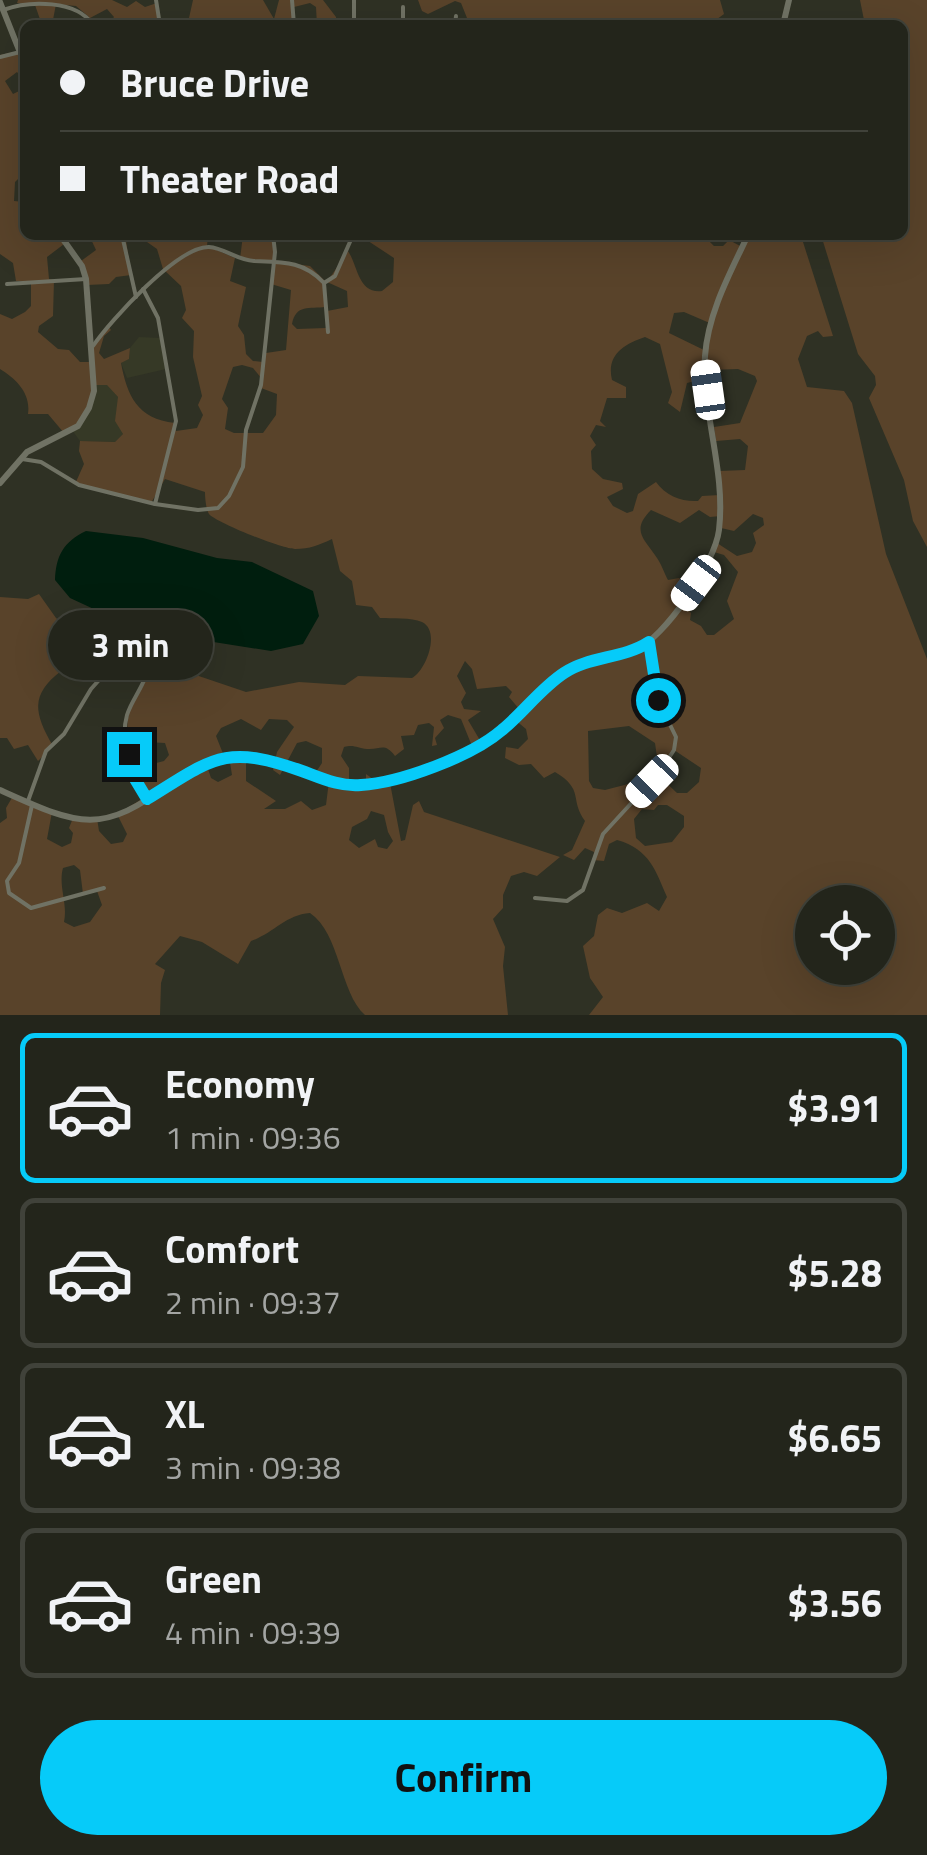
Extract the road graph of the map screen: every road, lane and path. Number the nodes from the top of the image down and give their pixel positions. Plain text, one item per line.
1 (20, 3) edge
2 (2, 6) edge
3 (402, 7) dead end
4 (456, 16) dead end
5 (88, 20) edge
6 (403, 20) edge
7 (456, 20) edge
8 (20, 52) joint
9 (0, 57) edge
10 (64, 240) edge
11 (123, 240) edge
12 (273, 240) edge
13 (351, 240) edge
14 (746, 240) edge
15 (274, 261) junction
16 (86, 279) junction
17 (324, 283) junction
18 (7, 284) dead end
19 (144, 290) junction
20 (136, 297) junction
21 (90, 325) junction
22 (108, 325) junction
23 (328, 332) dead end
24 (90, 349) junction
25 (19, 458) junction
26 (0, 483) edge
27 (155, 504) junction
28 (649, 642) junction
29 (0, 790) edge
30 (147, 799) junction
31 (30, 804) junction
32 (104, 888) dead end
33 (535, 898) dead end

1 - 2 street
1 - 5 street
2 - 8 street
3 - 6 street
4 - 7 street
8 - 9 street
10 - 16 street
11 - 20 street
12 - 15 street
13 - 17 street
14 - 28 street
15 - 17 street
15 - 19 street
15 - 27 street
16 - 18 street
16 - 21 street
17 - 23 street
19 - 20 street
19 - 27 street
20 - 22 street
21 - 22 street
21 - 24 street
22 - 24 street
24 - 25 street
25 - 26 street
25 - 27 street
28 - 30 street
28 - 33 street
29 - 31 street
30 - 31 street
30 - 31 street
31 - 32 street

